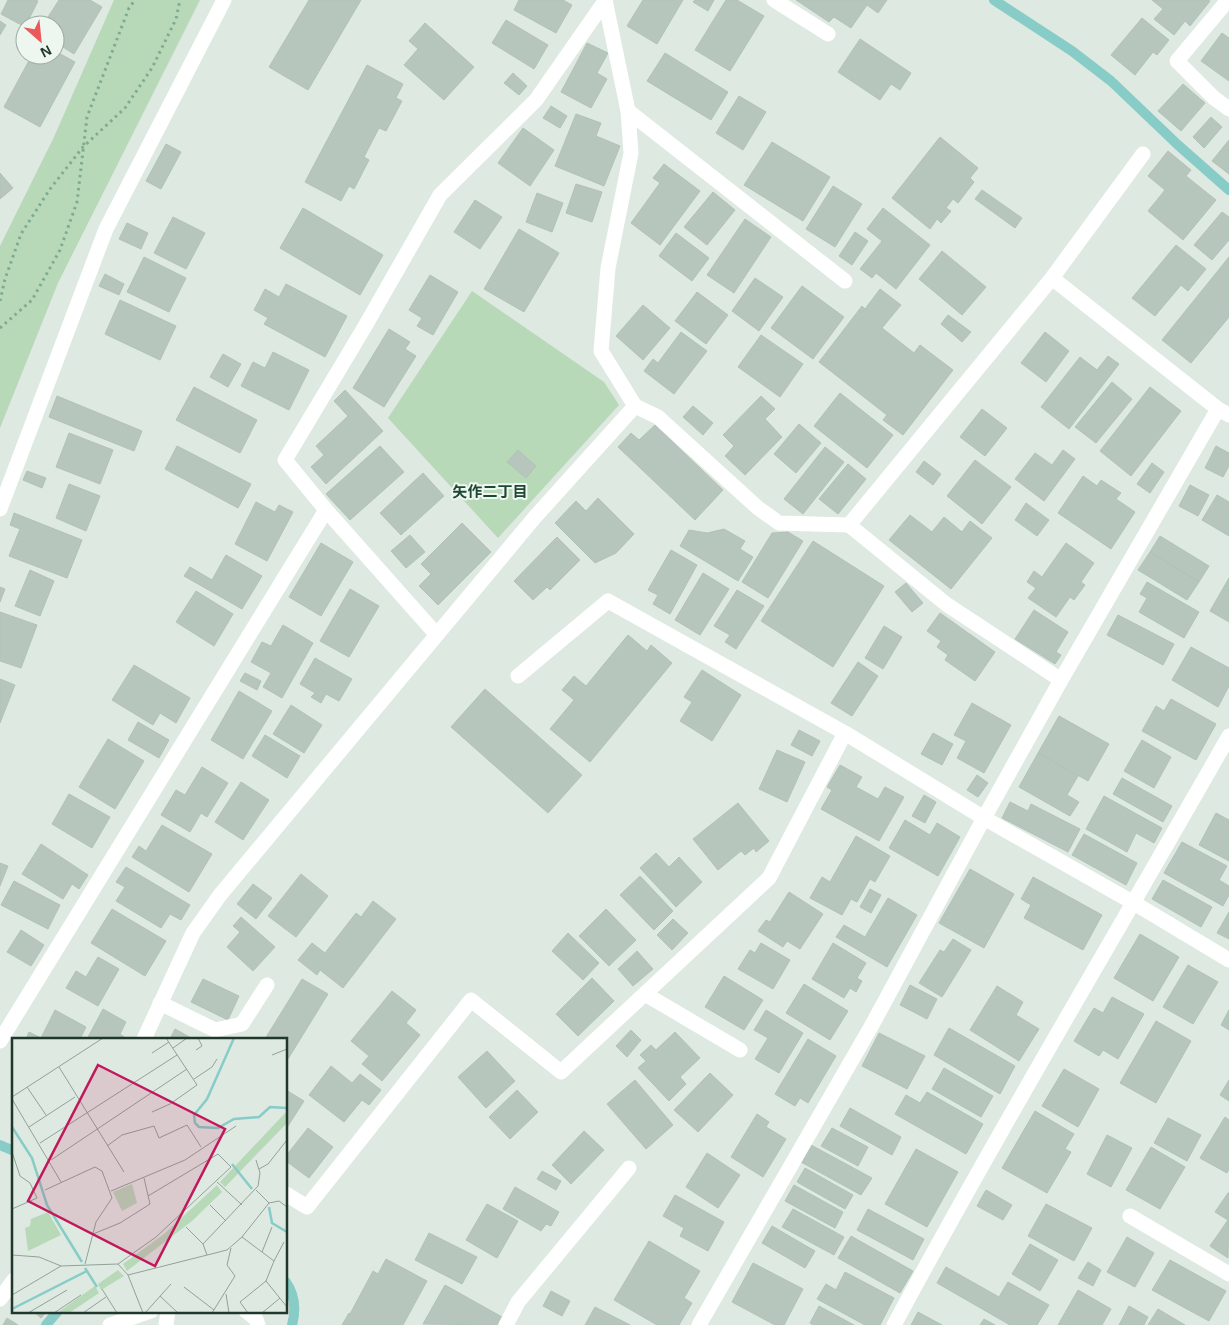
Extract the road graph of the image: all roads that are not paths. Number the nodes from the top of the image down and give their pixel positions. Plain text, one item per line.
1 (224, 0) edge
2 (774, 0) edge
3 (1228, 0) edge
4 (605, 1) edge
5 (828, 34) dead end
6 (1229, 109) edge
7 (628, 111) junction
8 (1143, 154) dead end
9 (1052, 278) junction
10 (845, 281) dead end
11 (635, 406) junction
12 (1224, 412) edge
13 (0, 509) edge
14 (326, 510) junction
15 (849, 525) junction
16 (436, 634) junction
17 (518, 676) dead end
18 (1062, 680) junction
19 (845, 734) junction
20 (1229, 736) edge
21 (984, 818) junction
22 (1134, 903) junction
23 (1229, 960) edge
24 (267, 984) dead end
25 (645, 994) junction
26 (160, 1003) junction
27 (144, 1038) edge
28 (0, 1041) edge
29 (740, 1050) dead end
30 (629, 1168) dead end
31 (288, 1195) edge
32 (1130, 1216) dead end
33 (1229, 1274) edge
34 (12, 1283) edge
35 (0, 1299) edge
36 (148, 1312) edge
37 (168, 1312) edge
38 (247, 1312) edge
39 (110, 1325) edge
40 (166, 1325) edge
41 (258, 1325) edge
42 (506, 1325) edge
43 (699, 1325) edge
44 (894, 1325) edge

1 - 13 street
2 - 5 street
3 - 6 street
4 - 7 street
4 - 14 street
7 - 10 street
7 - 11 street
8 - 9 street
9 - 12 street
9 - 15 street
11 - 15 street
11 - 16 street
12 - 18 street
14 - 16 street
14 - 28 street
15 - 18 street
16 - 26 street
17 - 19 street
18 - 21 street
19 - 21 street
19 - 25 street
20 - 22 street
21 - 22 street
21 - 43 street
22 - 23 street
22 - 44 street
24 - 26 street
25 - 29 street
25 - 31 street
26 - 27 street
30 - 42 street
32 - 33 street
34 - 35 street
36 - 39 street
37 - 40 street
38 - 41 street

